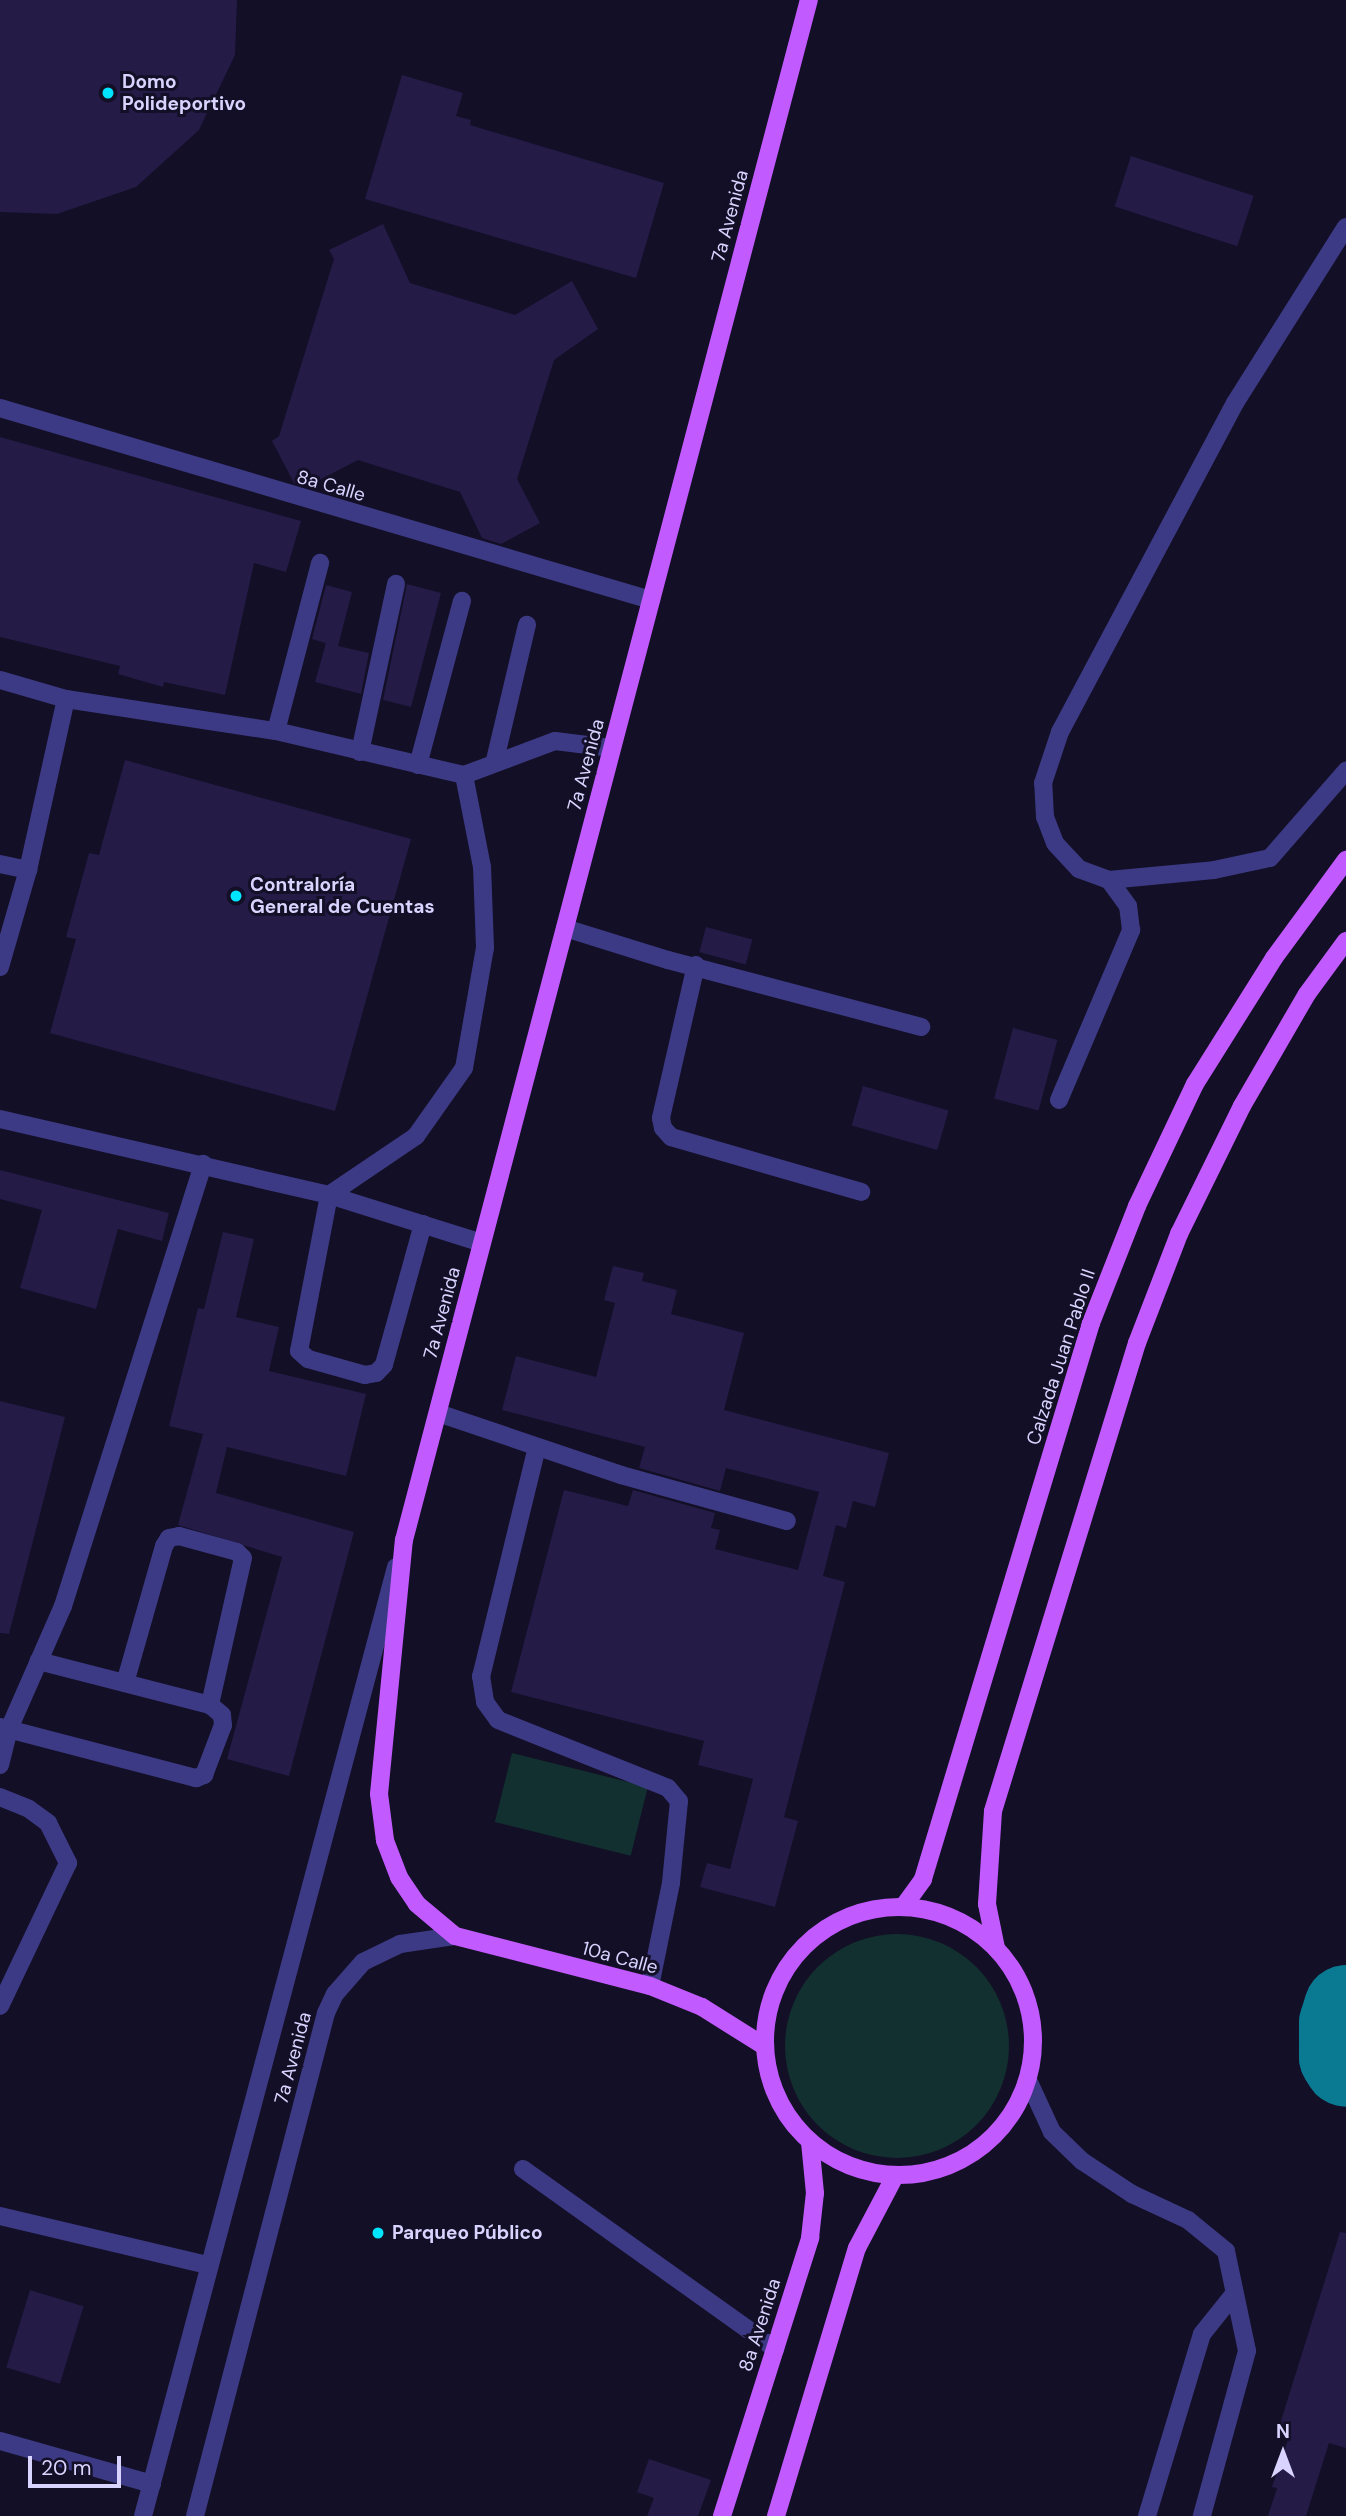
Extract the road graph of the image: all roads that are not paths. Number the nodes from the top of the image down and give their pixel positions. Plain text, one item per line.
1 (809, 0) edge
2 (1346, 227) edge
3 (0, 408) edge
4 (320, 563) dead end
5 (396, 584) dead end
6 (651, 600) junction
7 (462, 601) dead end
8 (527, 625) dead end
9 (0, 680) edge
10 (66, 699) junction
11 (276, 732) junction
12 (612, 748) junction
13 (360, 752) junction
14 (495, 760) junction
15 (418, 765) junction
16 (1346, 771) edge
17 (464, 775) junction
18 (1346, 860) edge
19 (0, 864) edge
20 (28, 870) junction
21 (1109, 880) junction
22 (565, 928) junction
23 (1346, 941) edge
24 (696, 965) junction
25 (0, 967) edge
26 (922, 1027) dead end
27 (1059, 1100) dead end
28 (0, 1119) edge
29 (203, 1164) junction
30 (861, 1192) dead end
31 (329, 1195) junction
32 (423, 1224) junction
33 (482, 1243) junction
34 (438, 1413) junction
35 (537, 1447) junction
36 (787, 1521) dead end
37 (404, 1540) junction
38 (39, 1661) junction
39 (125, 1683) junction
40 (210, 1705) junction
41 (5, 1728) edge
42 (0, 1765) edge
43 (0, 1797) edge
44 (903, 1907) junction
45 (455, 1936) junction
46 (996, 1948) junction
47 (650, 1986) junction
48 (0, 2006) edge
49 (764, 2046) junction
50 (1028, 2081) junction
51 (810, 2142) junction
52 (523, 2169) dead end
53 (895, 2176) junction
54 (0, 2216) edge
55 (207, 2265) junction
56 (1234, 2294) junction
57 (775, 2348) junction
58 (0, 2441) edge
59 (152, 2484) junction
60 (143, 2516) edge
61 (195, 2516) edge
62 (722, 2516) edge
63 (776, 2516) edge
64 (1147, 2516) edge
65 (1202, 2516) edge

1 - 6 main road, 7a Avenida
2 - 21 street
3 - 6 street, 8a Calle
4 - 11 street
5 - 13 street
6 - 12 main road, 7a Avenida
7 - 15 street
8 - 14 street
9 - 10 street
10 - 11 street
10 - 20 street
11 - 13 street
12 - 14 street
12 - 22 main road, 7a Avenida
13 - 15 street
14 - 17 street
15 - 17 street
16 - 21 street
17 - 31 street
18 - 44 main road, Calzada Juan Pablo II
19 - 20 street
20 - 25 street
21 - 27 street
22 - 24 street
22 - 33 main road, 7a Avenida
23 - 46 main road
24 - 26 street
24 - 30 street
28 - 29 street
29 - 31 street
29 - 38 street
31 - 32 street
31 - 32 street
32 - 33 street
33 - 34 main road, 7a Avenida
34 - 35 street
34 - 37 main road, 7a Avenida
35 - 36 street
35 - 47 street
37 - 45 main road, 7a Avenida
37 - 55 street, 7a Avenida
38 - 39 street
38 - 41 street
39 - 40 street
39 - 40 street
40 - 41 street
41 - 42 street
43 - 48 street
44 - 46 main road
44 - 49 main road
45 - 47 main road, 10a Calle
45 - 61 street, 7a Avenida
46 - 50 main road
47 - 49 main road, 10a Calle
49 - 51 main road
50 - 53 main road
50 - 56 street
51 - 53 main road
51 - 57 main road, 8a Avenida
52 - 57 street
53 - 63 main road
54 - 55 street
55 - 59 street, 7a Avenida
56 - 64 street
56 - 65 street
57 - 62 main road, 8a Avenida
58 - 59 street
59 - 60 street, 7a Avenida

